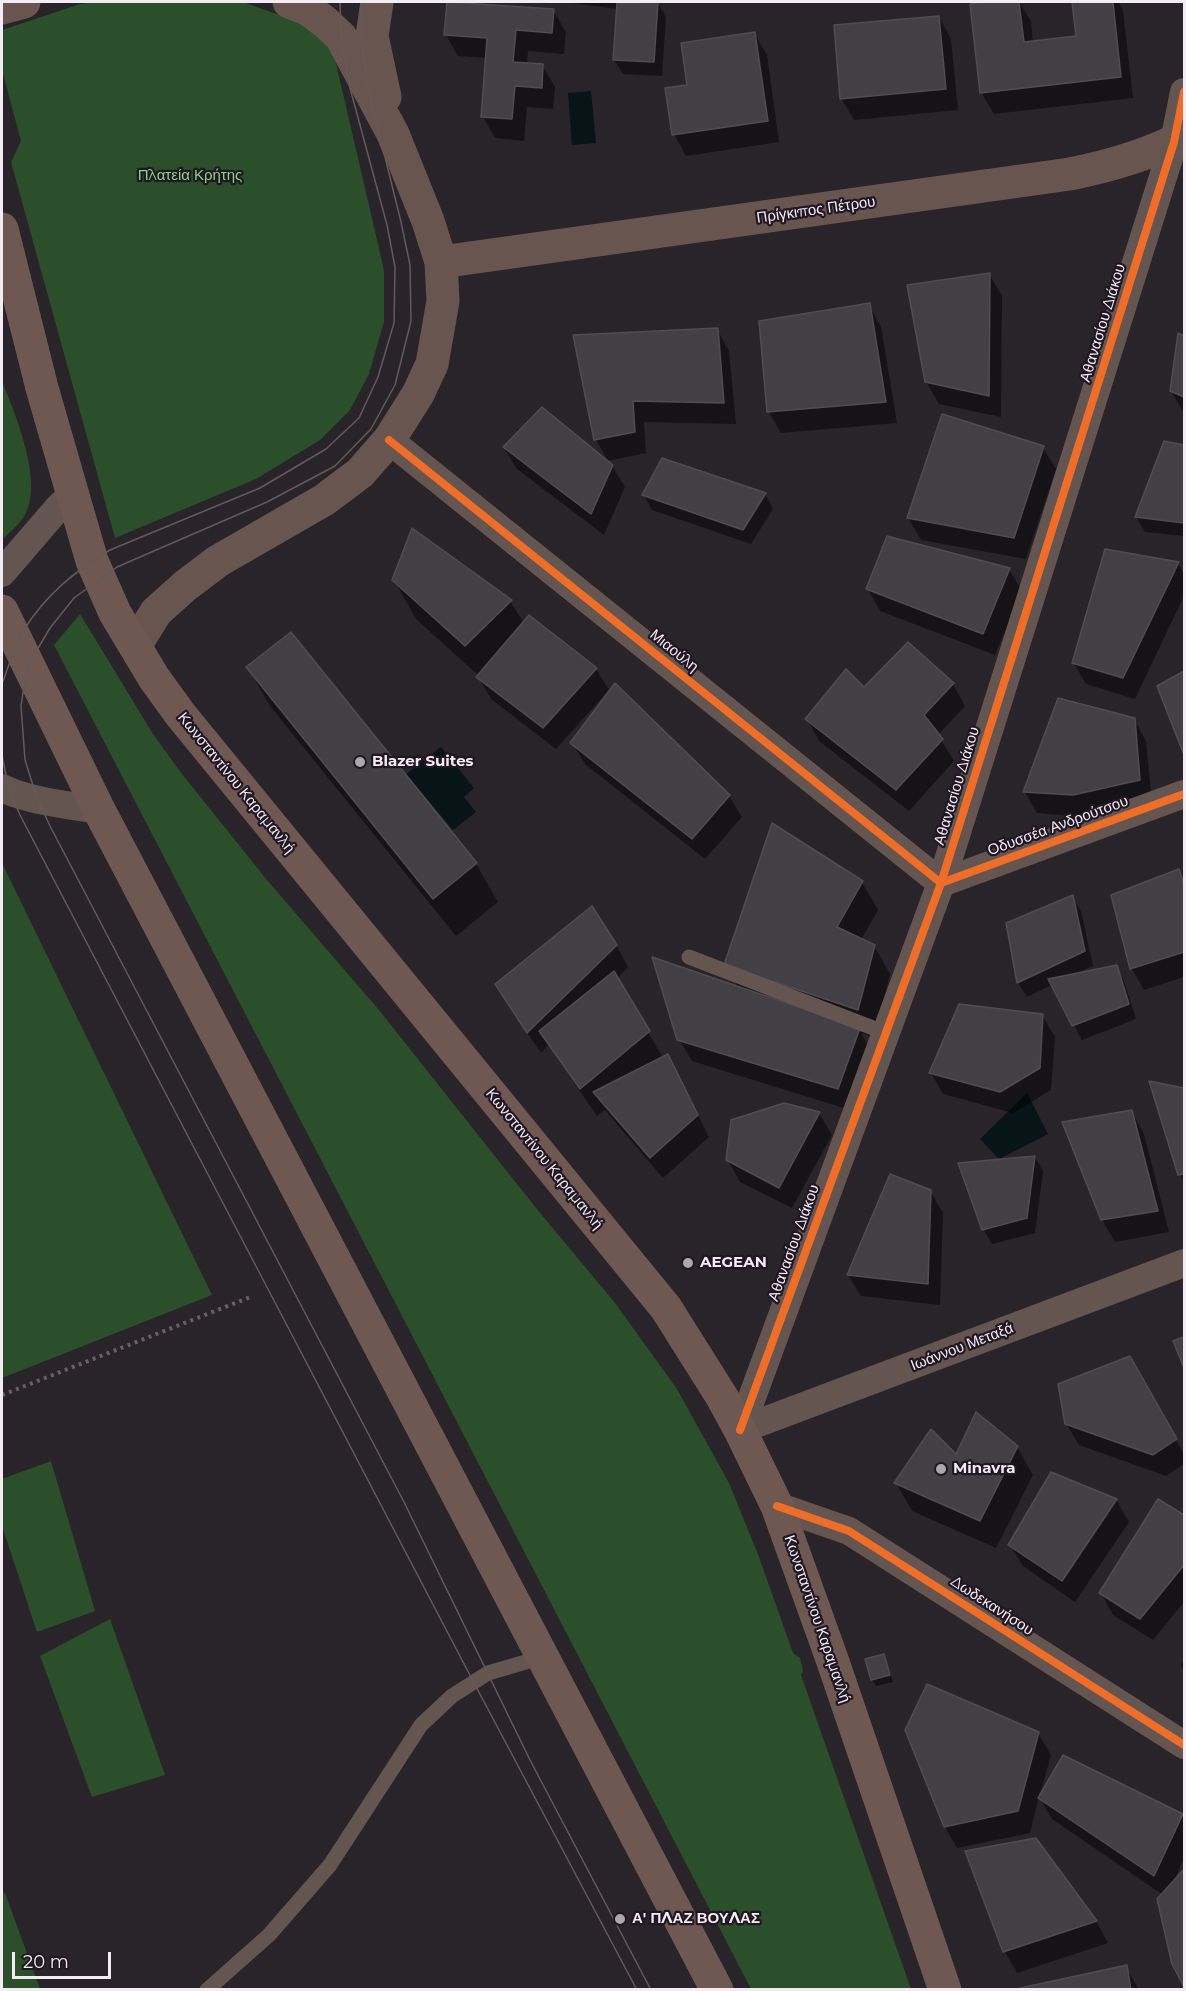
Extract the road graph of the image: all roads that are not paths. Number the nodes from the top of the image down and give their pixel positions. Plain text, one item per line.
1 (24, 2) edge
2 (377, 2) edge
3 (304, 4) edge
4 (2, 8) edge
5 (1185, 92) edge
6 (393, 134) junction
7 (1179, 139) edge
8 (2, 229) edge
9 (441, 262) junction
10 (389, 440) junction
11 (74, 493) junction
12 (2, 573) edge
13 (2, 611) edge
14 (135, 646) junction
15 (2, 788) edge
16 (1185, 794) edge
17 (99, 810) junction
18 (941, 883) junction
19 (689, 957) dead end
20 (886, 1033) junction
21 (1185, 1263) edge
22 (740, 1430) junction
23 (777, 1506) junction
24 (543, 1657) junction
25 (1185, 1745) edge
26 (207, 1989) edge
27 (717, 1989) edge
28 (945, 1989) edge

1 - 4 main road
2 - 6 main road
3 - 6 main road
5 - 7 street, Αθανασίου Διάκου
6 - 9 main road
7 - 9 main road, Πρίγκιπος Πέτρου
7 - 18 street, Αθανασίου Διάκου
8 - 11 highway, Κωνσταντίνου Καραμανλή
9 - 10 main road
10 - 14 main road
10 - 18 street, Μιαούλη
11 - 12 street
11 - 14 highway, Κωνσταντίνου Καραμανλή
13 - 17 highway
14 - 22 highway, Κωνσταντίνου Καραμανλή
15 - 17 street
16 - 18 street, Οδυσσέα Ανδρούτσου
17 - 24 highway
18 - 20 street, Αθανασίου Διάκου
19 - 20 lane
20 - 22 street, Αθανασίου Διάκου
21 - 22 street, Ιωάννου Μεταξά
22 - 23 highway, Κωνσταντίνου Καραμανλή
23 - 25 street, Δωδεκανήσου
23 - 28 highway, Κωνσταντίνου Καραμανλή
24 - 26 lane
24 - 27 highway

